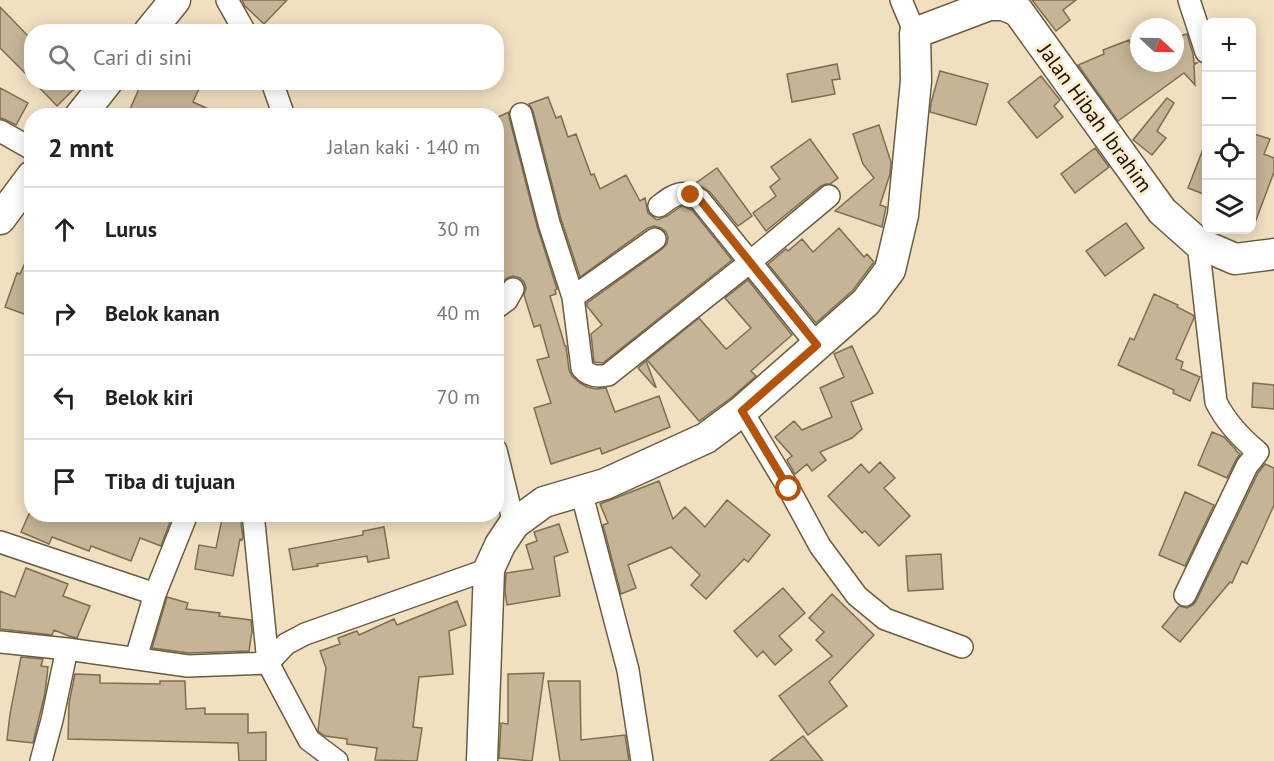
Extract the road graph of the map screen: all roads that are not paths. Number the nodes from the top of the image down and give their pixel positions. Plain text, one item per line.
1 (175, 0) edge
2 (227, 0) edge
3 (901, 0) edge
4 (1189, 0) edge
5 (1016, 6) edge
6 (156, 24) edge
7 (240, 24) edge
8 (915, 33) junction
9 (1202, 40) edge
10 (101, 90) edge
11 (275, 90) edge
12 (86, 108) edge
13 (281, 108) edge
14 (520, 114) dead end
15 (0, 131) edge
16 (24, 144) edge
17 (24, 187) edge
18 (829, 196) dead end
19 (659, 206) dead end
20 (0, 219) edge
21 (655, 239) dead end
22 (1198, 243) junction
23 (1274, 254) edge
24 (750, 262) junction
25 (513, 289) dead end
26 (573, 297) junction
27 (504, 302) edge
28 (817, 345) junction
29 (742, 411) junction
30 (1266, 456) edge
31 (504, 483) edge
32 (581, 491) junction
33 (184, 522) edge
34 (254, 523) dead end
35 (514, 524) junction
36 (0, 542) edge
37 (489, 569) junction
38 (155, 594) junction
39 (1185, 595) dead end
40 (0, 642) edge
41 (962, 646) dead end
42 (67, 648) junction
43 (136, 658) junction
44 (268, 663) junction
45 (41, 761) edge
46 (337, 761) edge
47 (482, 761) edge
48 (642, 761) edge

1 - 6 street
2 - 7 street
3 - 8 street
4 - 9 street
5 - 8 street, Jalan Hibah Ibrahim
5 - 22 street, Jalan Hibah Ibrahim
8 - 28 street
10 - 12 street
11 - 13 street
14 - 26 street
15 - 16 street
17 - 20 street
18 - 24 street
19 - 24 street
21 - 26 street
22 - 23 street, Jalan Hibah Ibrahim
22 - 30 street
24 - 26 street
24 - 28 street
25 - 27 street
28 - 29 street
29 - 32 street
29 - 41 street
30 - 39 street
31 - 35 street
32 - 35 street
32 - 48 street
33 - 38 street
34 - 44 street
35 - 37 street
36 - 38 street
37 - 44 street
37 - 47 street
38 - 43 street
40 - 42 street
42 - 43 street
42 - 45 street
43 - 44 street
44 - 46 street

